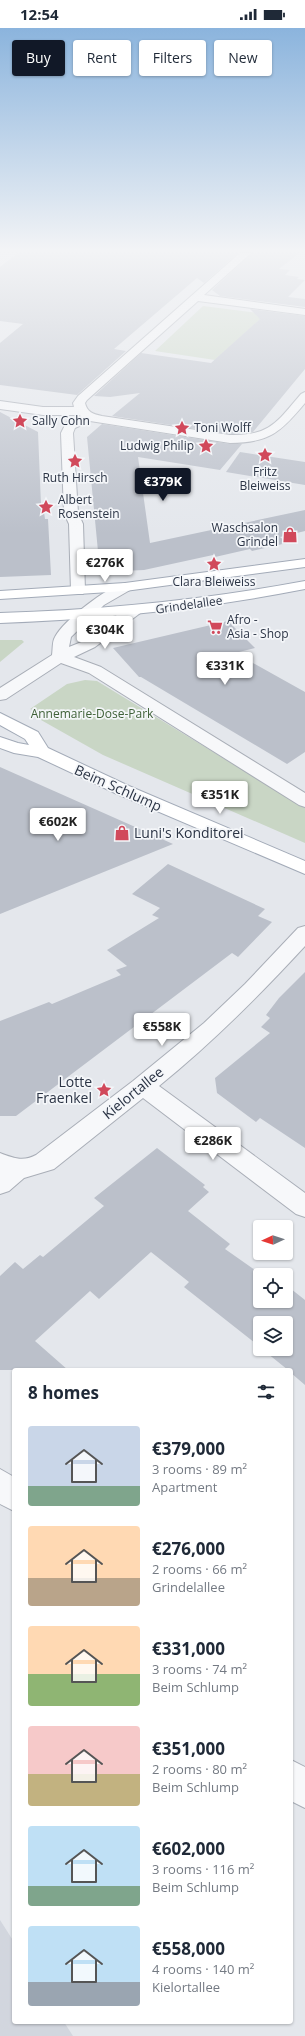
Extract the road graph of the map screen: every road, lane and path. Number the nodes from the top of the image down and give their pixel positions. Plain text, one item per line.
1 (139, 347) edge
2 (305, 396) edge
3 (0, 405) edge
4 (85, 414) junction
5 (305, 563) edge
6 (305, 585) edge
7 (125, 587) junction
8 (78, 591) junction
9 (0, 595) edge
10 (135, 612) junction
11 (84, 615) junction
12 (0, 618) edge
13 (60, 657) junction
14 (0, 695) edge
15 (0, 718) edge
16 (0, 742) edge
17 (42, 752) junction
18 (305, 801) edge
19 (305, 868) edge
20 (305, 933) edge
21 (142, 1086) junction
22 (9, 1166) edge
23 (0, 1184) edge
24 (305, 1207) edge
25 (0, 1483) edge
26 (12, 1495) edge
27 (293, 1779) edge
28 (305, 1791) edge

1 - 4 street
2 - 4 street
3 - 4 street
4 - 8 street
5 - 7 main road, Grindelallee
6 - 10 main road, Grindelallee
7 - 8 main road, Grindelallee
7 - 11 street
8 - 9 main road, Grindelallee
10 - 11 main road, Grindelallee
10 - 13 street
11 - 12 main road, Grindelallee
11 - 13 street
13 - 14 street
13 - 18 street
15 - 17 main road
16 - 17 main road, Beim Schlump
17 - 19 main road, Beim Schlump
20 - 21 street, Kielortallee
21 - 22 street, Kielortallee
21 - 24 street
22 - 23 street, Kielortallee
25 - 26 street
27 - 28 street

